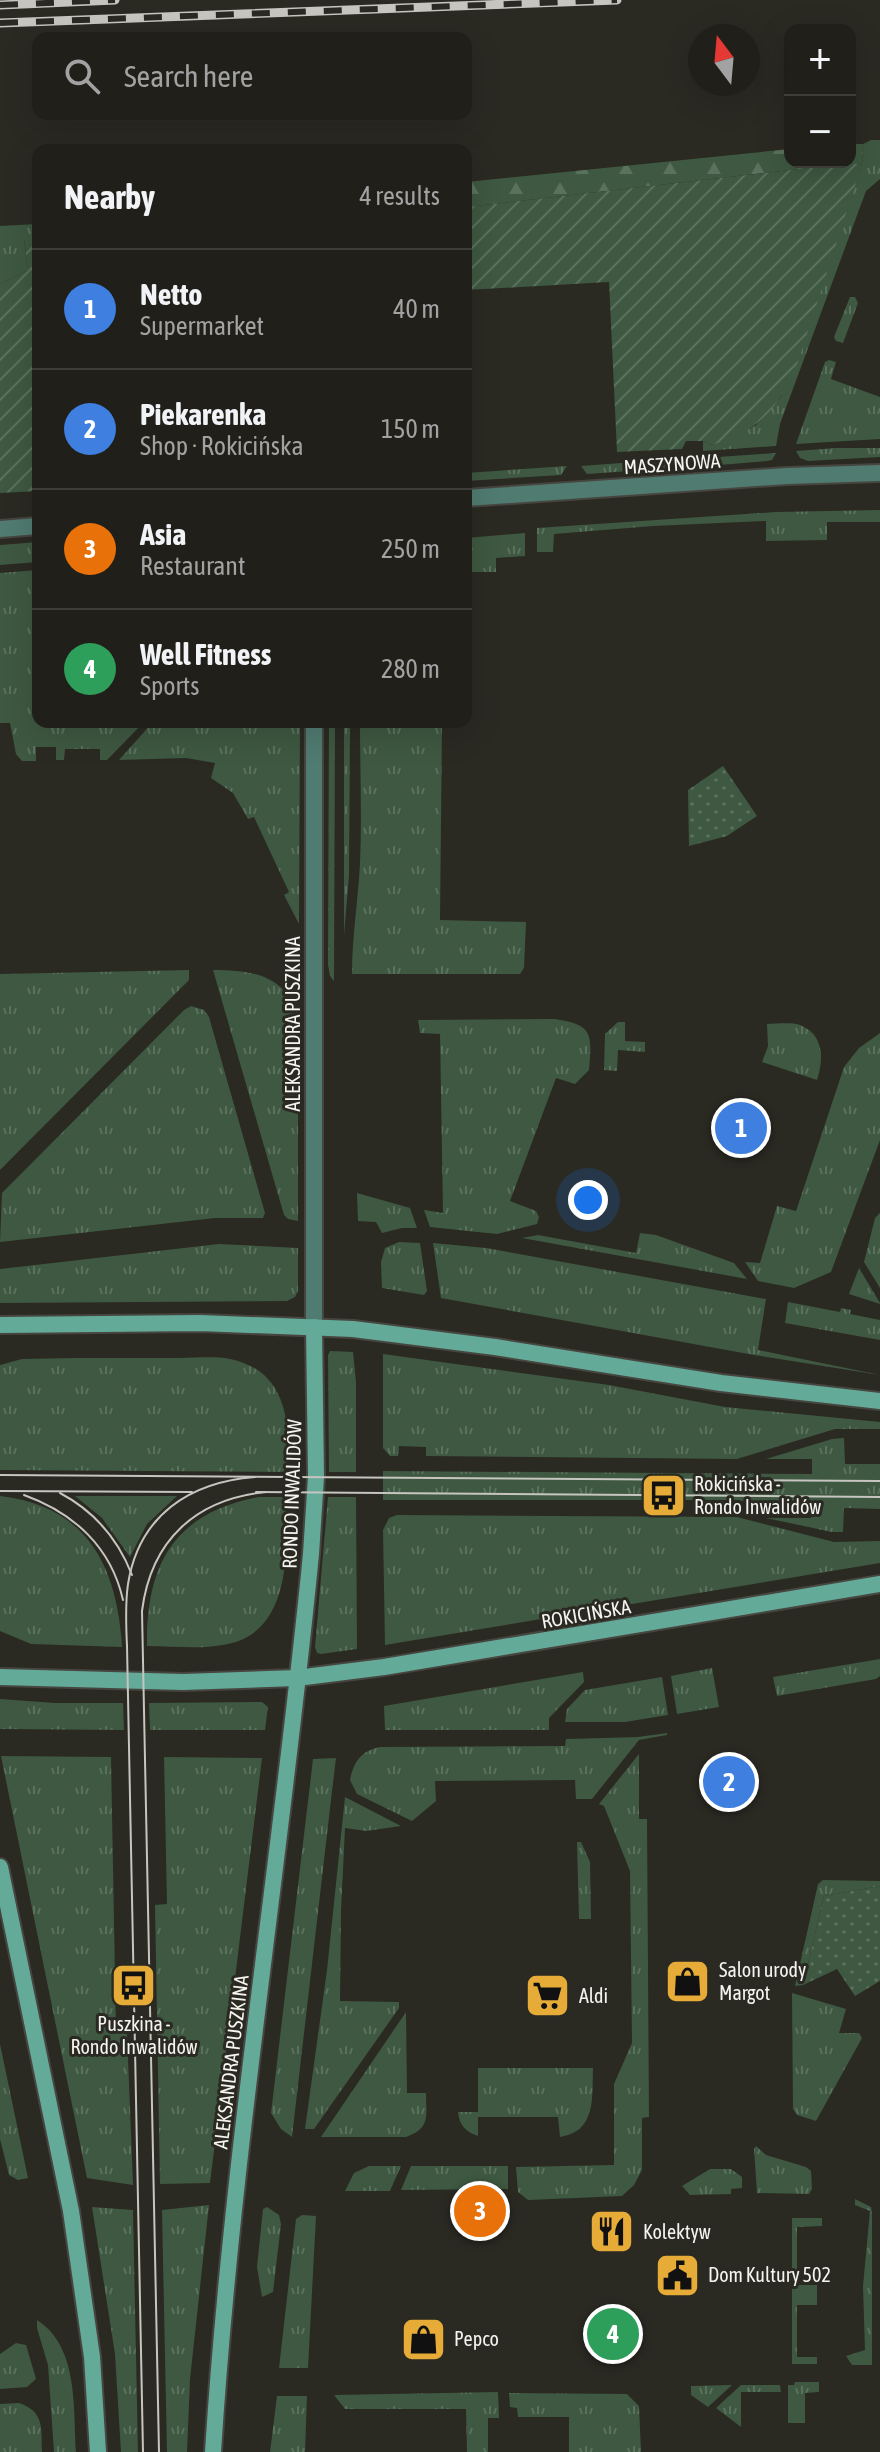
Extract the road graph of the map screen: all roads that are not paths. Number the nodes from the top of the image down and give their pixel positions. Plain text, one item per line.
1 (880, 473) edge
2 (472, 498) edge
3 (32, 526) edge
4 (0, 529) edge
5 (314, 728) edge
6 (0, 1325) edge
7 (314, 1327) junction
8 (880, 1401) edge
9 (880, 1584) edge
10 (0, 1677) edge
11 (297, 1678) junction
12 (0, 1867) edge
13 (98, 2452) edge
14 (213, 2452) edge

1 - 2 street, MASZYNOWA
3 - 4 street
5 - 7 street, ALEKSANDRA PUSZKINA
6 - 7 main road
7 - 8 main road
7 - 11 main road, RONDO INWALIDÓW
9 - 11 main road, ROKICIŃSKA
10 - 11 main road
11 - 14 main road, ALEKSANDRA PUSZKINA
12 - 13 main road

